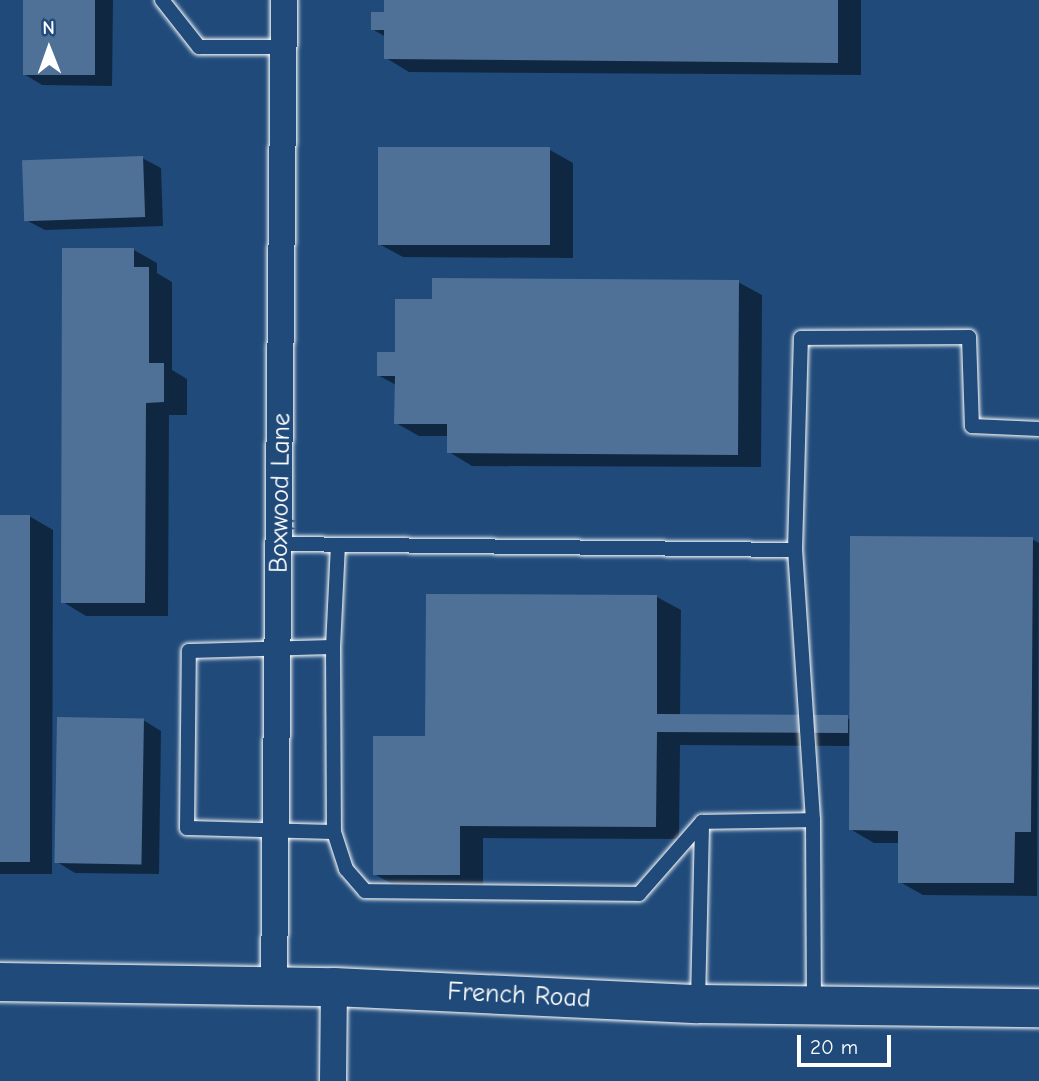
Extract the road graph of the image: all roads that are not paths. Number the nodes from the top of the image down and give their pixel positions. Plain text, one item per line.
1 (162, 0) edge
2 (284, 0) edge
3 (284, 47) junction
4 (1039, 429) edge
5 (280, 544) junction
6 (338, 545) junction
7 (795, 550) junction
8 (333, 647) junction
9 (279, 648) junction
10 (813, 820) junction
11 (702, 822) junction
12 (277, 832) junction
13 (334, 832) junction
14 (0, 982) edge
15 (274, 987) junction
16 (334, 987) junction
17 (698, 1004) junction
18 (814, 1005) junction
19 (1039, 1008) edge
20 (333, 1081) edge

1 - 3 lane
2 - 3 street, Boxwood Lane
3 - 5 street, Boxwood Lane
4 - 7 lane
5 - 6 lane
5 - 9 street, Boxwood Lane
6 - 7 lane
6 - 8 lane
7 - 10 lane
8 - 9 lane
8 - 13 lane
9 - 12 street, Boxwood Lane
9 - 12 lane
10 - 11 lane
10 - 18 lane
11 - 13 lane
11 - 17 lane
12 - 13 lane
12 - 15 street, Boxwood Lane
14 - 15 main road, French Road
15 - 16 main road, French Road
16 - 17 main road, French Road
16 - 20 street
17 - 18 main road, French Road
18 - 19 main road, French Road

